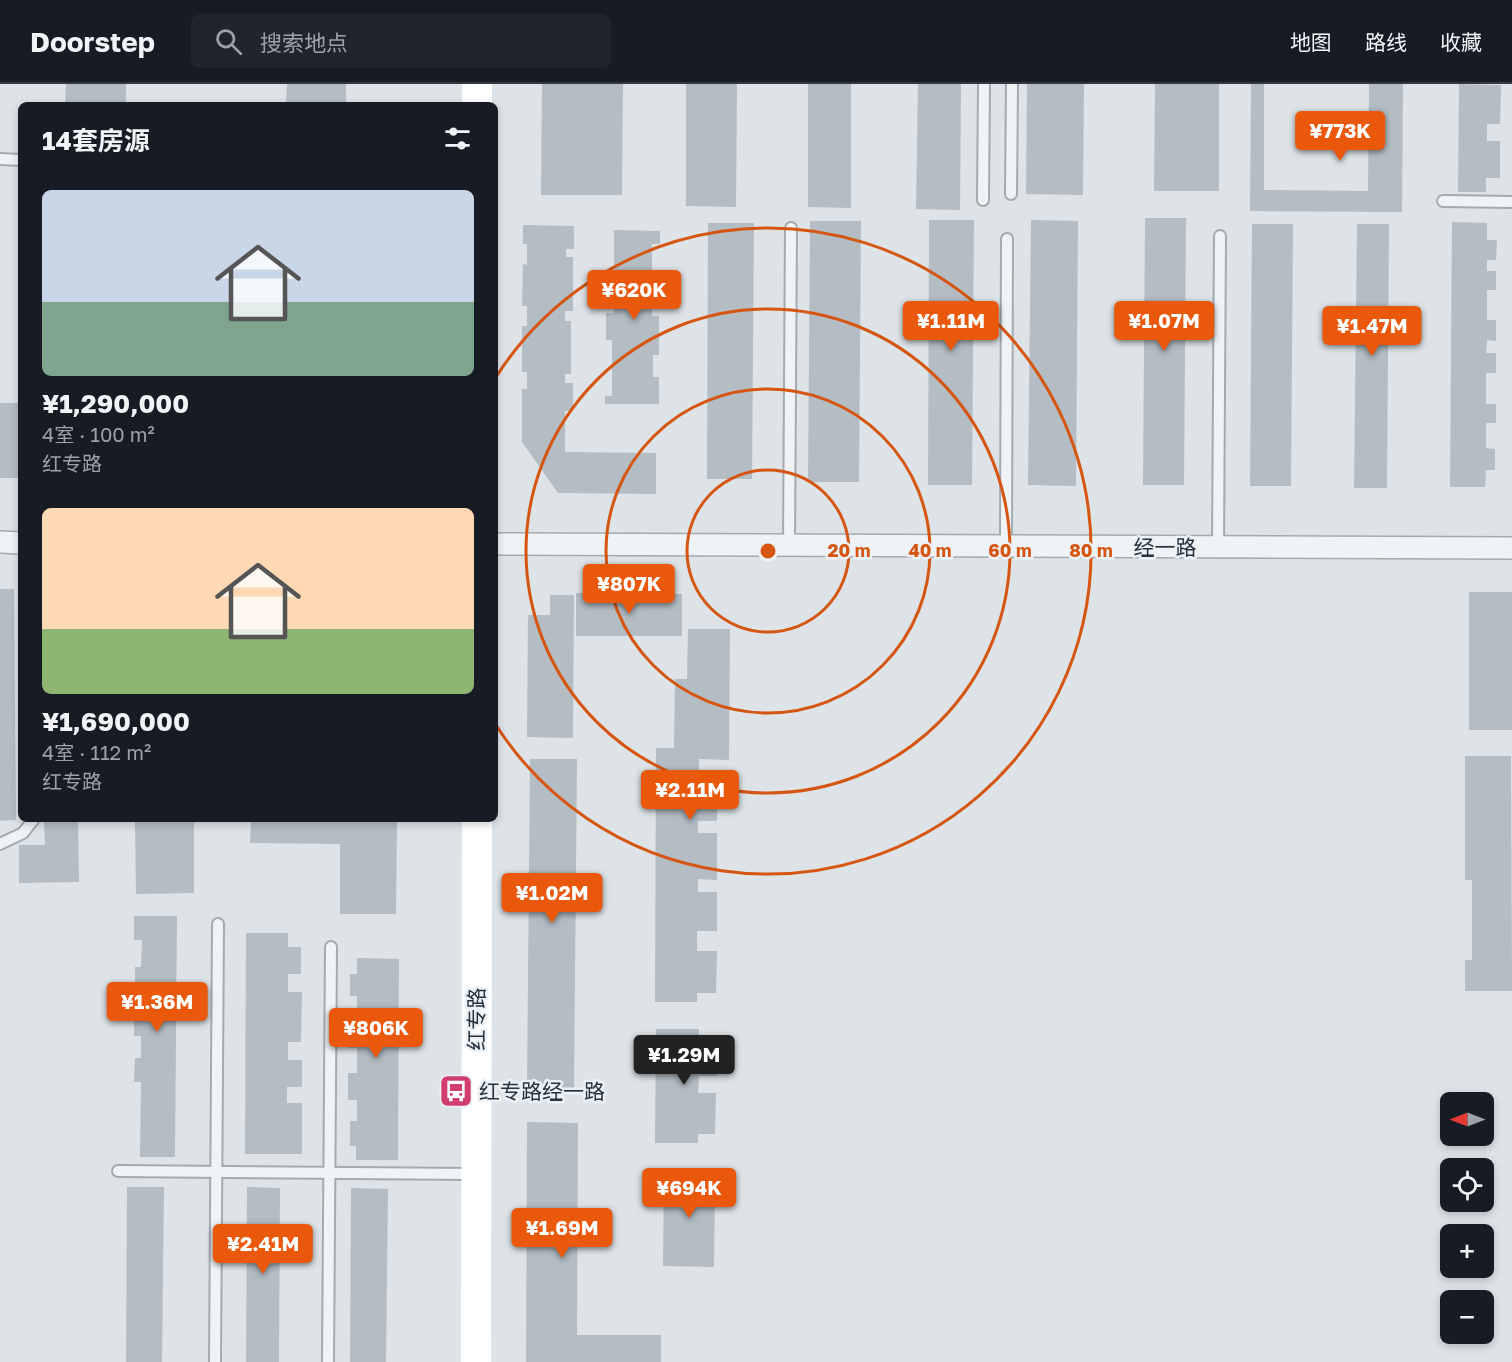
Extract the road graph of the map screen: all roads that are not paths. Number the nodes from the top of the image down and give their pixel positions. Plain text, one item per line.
1 (477, 84) edge
2 (984, 84) edge
3 (1012, 84) edge
4 (477, 102) edge
5 (0, 159) edge
6 (18, 160) edge
7 (1011, 194) dead end
8 (983, 200) dead end
9 (1443, 201) dead end
10 (1512, 202) edge
11 (791, 228) dead end
12 (1220, 236) dead end
13 (1007, 239) dead end
14 (0, 542) edge
15 (18, 543) edge
16 (498, 544) edge
17 (789, 546) junction
18 (1006, 546) junction
19 (1218, 547) junction
20 (1512, 548) edge
21 (32, 822) edge
22 (477, 822) edge
23 (0, 844) edge
24 (218, 924) dead end
25 (331, 947) dead end
26 (118, 1171) dead end
27 (216, 1172) junction
28 (329, 1173) junction
29 (476, 1174) junction
30 (215, 1362) edge
31 (328, 1362) edge
32 (476, 1362) edge

1 - 4 street
2 - 8 lane
3 - 7 lane
5 - 6 lane
9 - 10 lane
11 - 17 lane
12 - 19 lane
13 - 18 lane
14 - 15 street
16 - 17 street, 经一路
17 - 18 street, 经一路
18 - 19 street, 经一路
19 - 20 street, 经一路
21 - 23 lane
22 - 29 street, 红专路
24 - 27 lane
25 - 28 lane
26 - 27 lane
27 - 28 lane
27 - 30 lane
28 - 29 lane
28 - 31 lane
29 - 32 street, 红专路

